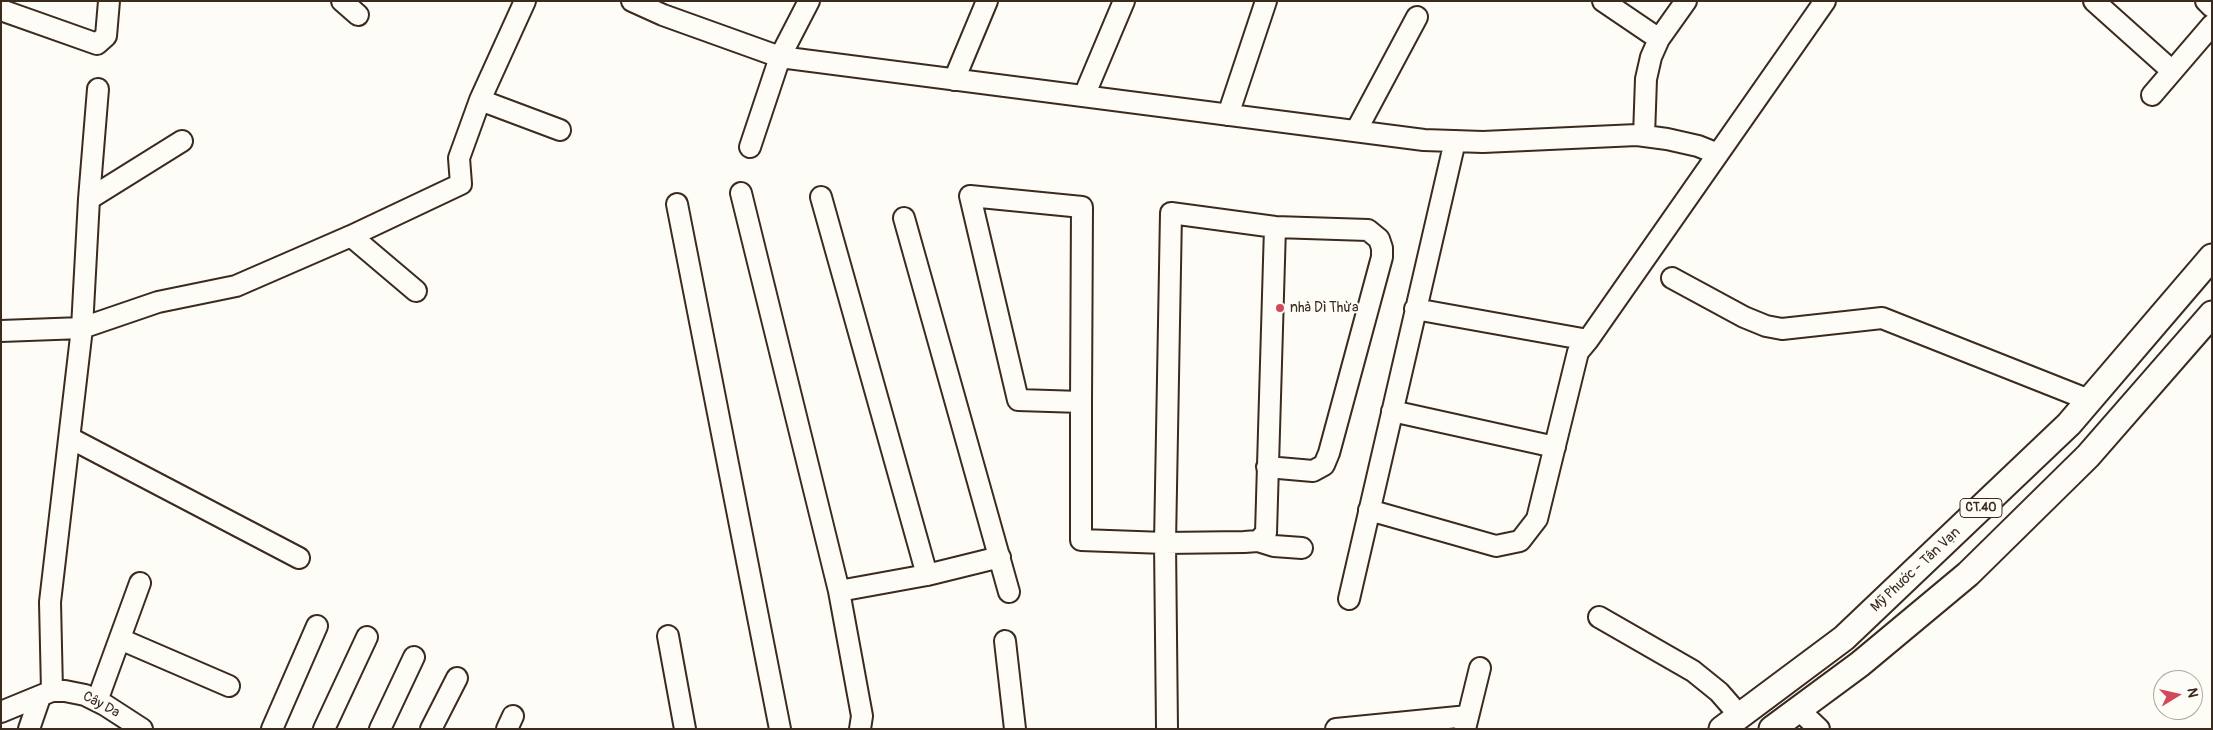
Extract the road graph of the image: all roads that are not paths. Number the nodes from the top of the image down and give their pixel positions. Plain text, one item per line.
1 (109, 1) edge
2 (342, 1) edge
3 (525, 1) edge
4 (632, 1) edge
5 (808, 1) edge
6 (987, 1) edge
7 (1124, 1) edge
8 (1266, 1) edge
9 (1603, 1) edge
10 (1686, 1) edge
11 (1825, 1) edge
12 (2094, 1) edge
13 (2206, 1) edge
14 (2212, 7) edge
15 (1, 10) edge
16 (358, 15) dead end
17 (1417, 17) dead end
18 (2212, 25) edge
19 (1659, 39) junction
20 (780, 57) junction
21 (2171, 70) junction
22 (954, 80) junction
23 (98, 89) dead end
24 (2152, 95) dead end
25 (1084, 96) junction
26 (480, 100) junction
27 (1228, 115) junction
28 (560, 130) dead end
29 (1356, 131) junction
30 (1644, 136) junction
31 (182, 141) dead end
32 (1454, 141) junction
33 (750, 147) dead end
34 (1718, 154) junction
35 (741, 193) dead end
36 (820, 197) dead end
37 (89, 199) junction
38 (677, 204) dead end
39 (904, 218) dead end
40 (1274, 228) junction
41 (351, 236) junction
42 (2212, 257) edge
43 (1672, 278) dead end
44 (416, 291) dead end
45 (1415, 309) junction
46 (2212, 314) edge
47 (82, 328) junction
48 (1, 330) edge
49 (1588, 340) junction
50 (2089, 400) junction
51 (1081, 402) junction
52 (1392, 410) junction
53 (70, 438) junction
54 (1554, 447) junction
55 (1267, 467) junction
56 (1369, 510) junction
57 (1258, 541) junction
58 (1165, 543) junction
59 (1302, 548) dead end
60 (1000, 557) junction
61 (299, 558) dead end
62 (927, 576) junction
63 (140, 583) dead end
64 (839, 591) junction
65 (1009, 592) dead end
66 (1348, 599) dead end
67 (1599, 617) dead end
68 (317, 626) dead end
69 (668, 636) dead end
70 (367, 637) dead end
71 (120, 640) junction
72 (1005, 641) dead end
73 (414, 657) dead end
74 (1480, 668) dead end
75 (458, 678) dead end
76 (229, 686) dead end
77 (46, 694) junction
78 (98, 701) junction
79 (5, 710) edge
80 (1798, 710) junction
81 (1466, 722) edge
82 (1731, 722) edge
83 (864, 724) edge
84 (2, 729) edge
85 (29, 729) edge
86 (142, 729) edge
87 (272, 729) edge
88 (324, 729) edge
89 (380, 729) edge
90 (431, 729) edge
91 (685, 729) edge
92 (780, 729) edge
93 (1015, 729) edge
94 (1167, 729) edge
95 (1336, 729) edge
96 (1772, 729) edge
97 (1819, 729) edge

1 - 15 street
2 - 16 street
3 - 26 street
4 - 20 street
5 - 20 street
6 - 22 street
7 - 25 street
8 - 27 street
9 - 19 street
10 - 19 street
11 - 34 street
12 - 21 street
13 - 14 street
17 - 29 street
18 - 21 street
19 - 30 street
20 - 22 street
20 - 33 street
21 - 24 street
22 - 25 street
23 - 37 street
25 - 27 street
26 - 28 street
26 - 41 street
27 - 29 street
29 - 32 street
30 - 32 street
30 - 34 street
31 - 37 street
32 - 45 street
34 - 49 street
35 - 64 street
36 - 62 street
37 - 47 street
38 - 92 street
39 - 60 street
40 - 55 street
40 - 55 street
40 - 58 street
41 - 44 street
41 - 47 street
42 - 50 main road, Mỹ Phước - Tân Vạn / CT.40
43 - 50 street
45 - 49 street
45 - 52 street
46 - 80 main road, CT.40
47 - 48 street
47 - 53 street
49 - 54 street
50 - 82 main road, Mỹ Phước - Tân Vạn / CT.40
51 - 51 street
51 - 58 street
52 - 54 street
52 - 56 street
53 - 61 street
53 - 77 street
54 - 56 street
55 - 57 street
56 - 66 street
57 - 58 street
57 - 59 street
58 - 94 street
60 - 62 street
60 - 65 street
62 - 64 street
63 - 71 street
64 - 83 street
67 - 82 street
68 - 87 street
69 - 91 street
70 - 88 street
71 - 76 street
71 - 78 street
72 - 93 street
73 - 89 street
74 - 81 street
75 - 90 street
77 - 78 street, Cây Da
77 - 79 street, Cây Da
77 - 85 street
78 - 86 street, Cây Da
79 - 84 street
80 - 96 main road, CT.40
80 - 97 street
81 - 95 street

